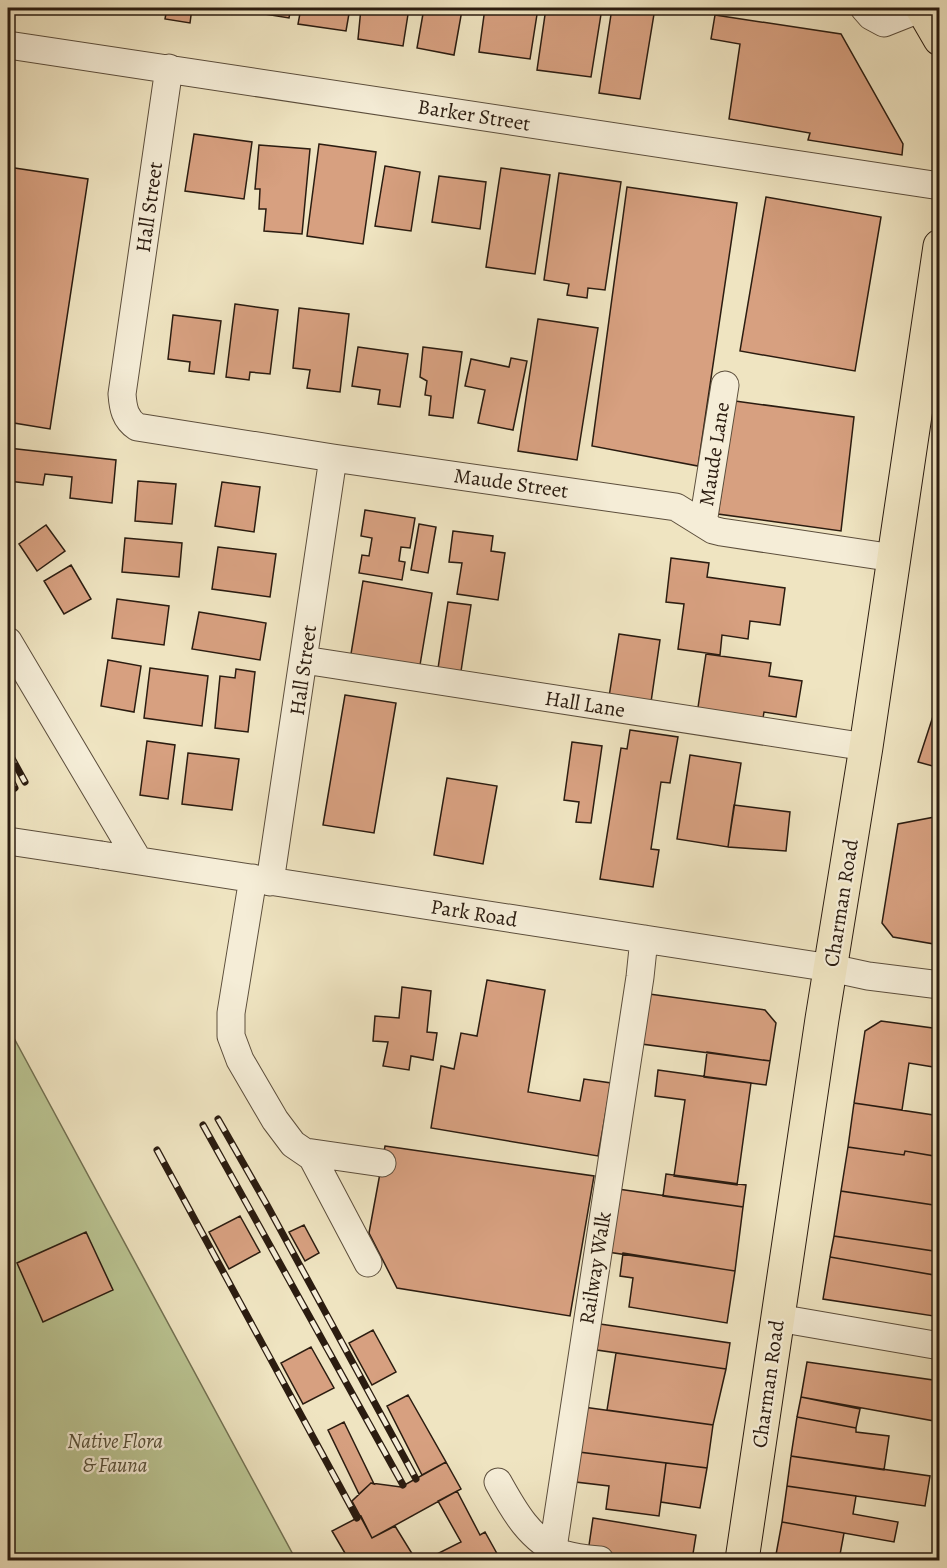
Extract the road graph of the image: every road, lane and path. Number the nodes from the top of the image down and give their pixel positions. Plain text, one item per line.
1 (864, 8) edge
2 (922, 8) edge
3 (939, 39) edge
4 (8, 45) edge
5 (169, 68) junction
6 (939, 186) edge
7 (938, 263) edge
8 (725, 385) dead end
9 (127, 417) joint
10 (333, 458) junction
11 (703, 523) junction
12 (894, 558) junction
13 (8, 641) edge
14 (304, 660) junction
15 (866, 747) junction
16 (8, 841) edge
17 (138, 860) junction
18 (262, 880) junction
19 (644, 939) junction
20 (831, 968) junction
21 (939, 985) edge
22 (306, 1152) junction
23 (382, 1163) dead end
24 (368, 1263) dead end
25 (778, 1318) junction
26 (939, 1346) edge
27 (498, 1482) dead end
28 (553, 1548) junction
29 (600, 1560) edge
30 (742, 1560) edge

1 - 2 street
2 - 3 main road
4 - 5 street, Barker Street
5 - 6 street, Barker Street
5 - 9 street, Hall Street
7 - 12 main road, Charman Road
8 - 11 street, Maude Lane
9 - 10 street, Maude Street
10 - 11 street, Maude Street
10 - 14 street, Hall Street
11 - 12 street, Maude Street
12 - 15 main road, Charman Road
13 - 17 street
14 - 15 street, Hall Lane
14 - 18 street, Hall Street
15 - 20 main road, Charman Road
16 - 17 street, Park Road, bridge
17 - 18 street, Park Road
18 - 19 street, Park Road
18 - 22 street, Hall Street
19 - 20 street, Park Road
19 - 28 street, Railway Walk
20 - 21 street, Park Road
20 - 25 main road, Charman Road
22 - 23 street
22 - 24 street, Hall Street
25 - 26 street
25 - 30 main road, Charman Road
27 - 28 street
28 - 29 street

